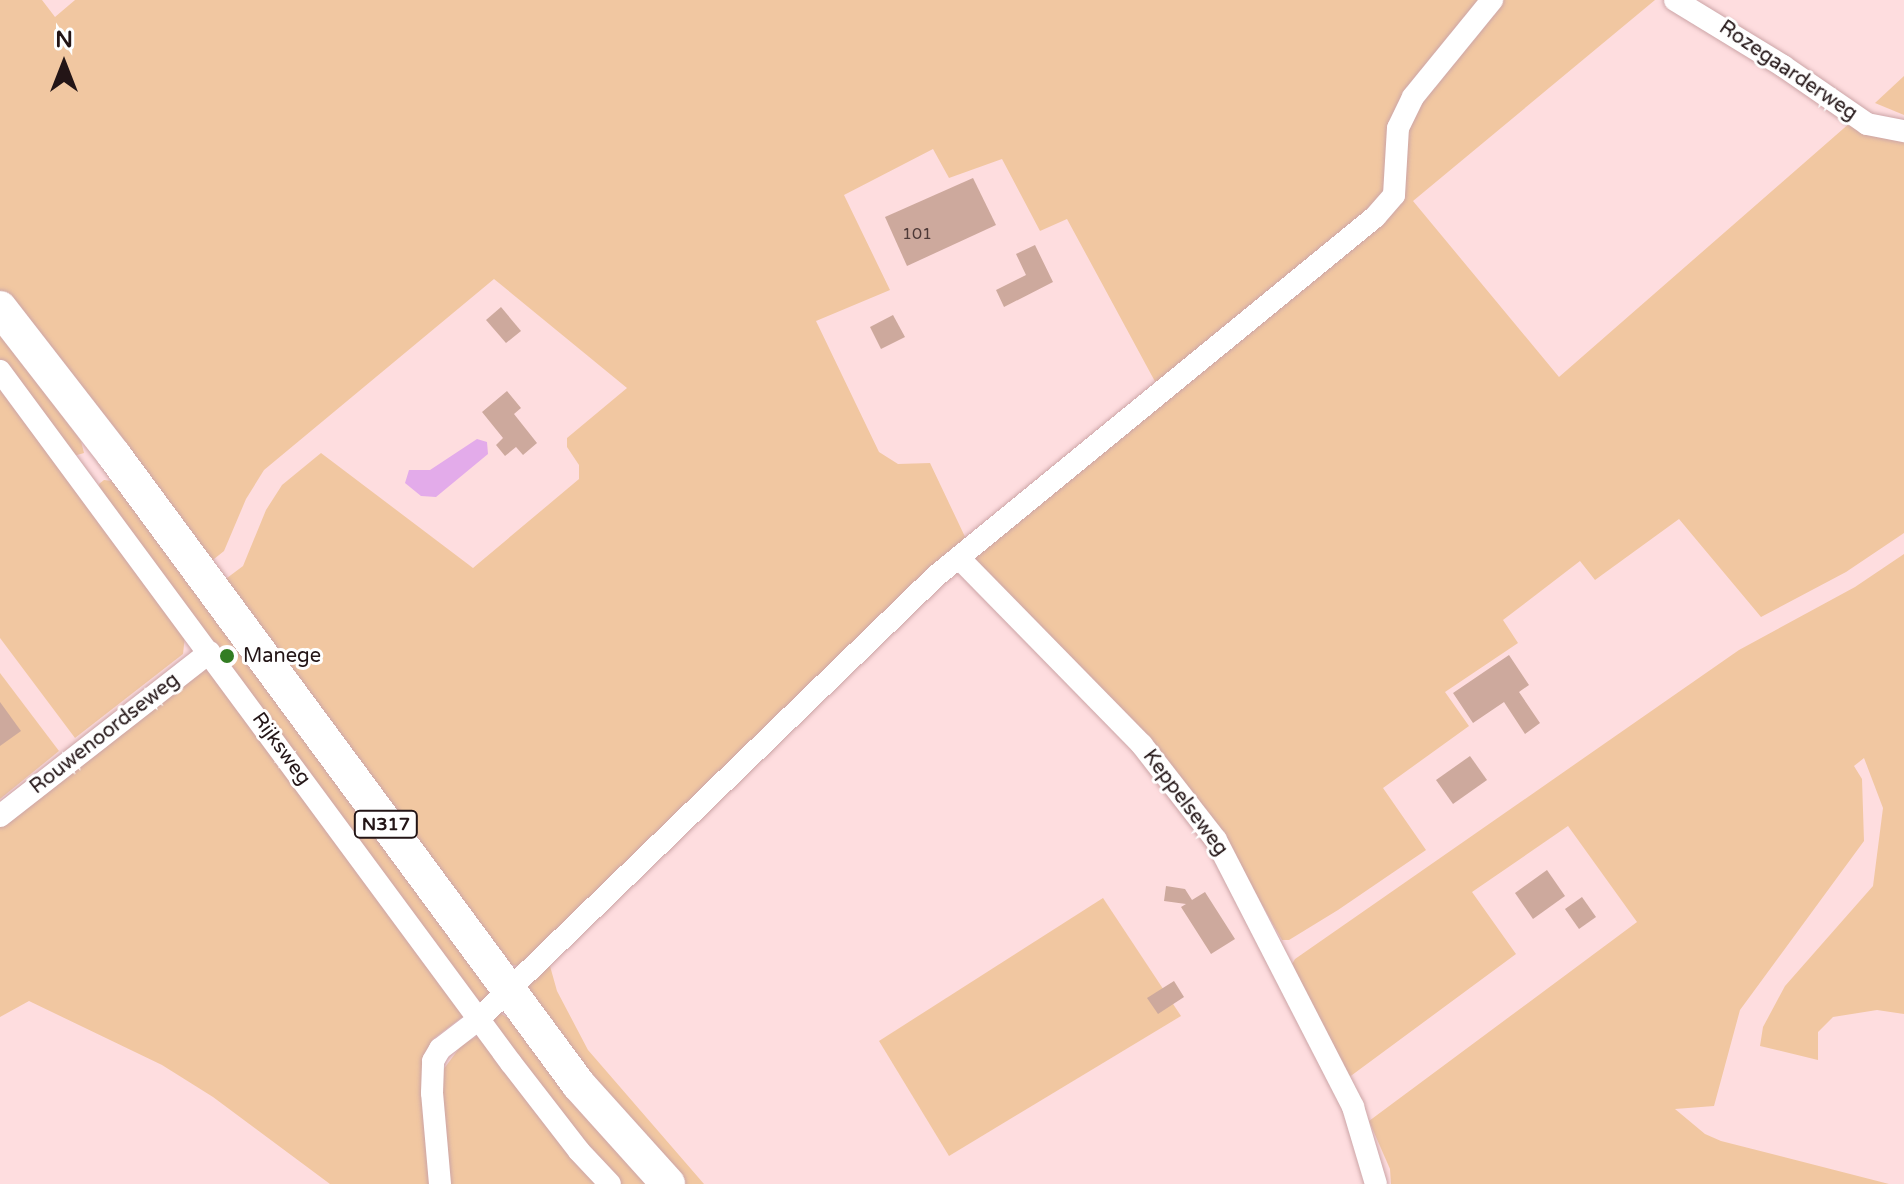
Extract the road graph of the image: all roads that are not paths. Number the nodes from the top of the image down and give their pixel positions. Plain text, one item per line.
1 (1492, 0) edge
2 (1675, 0) edge
3 (1904, 131) edge
4 (0, 308) edge
5 (0, 371) edge
6 (114, 455) junction
7 (82, 480) junction
8 (960, 559) junction
9 (210, 652) junction
10 (0, 816) edge
11 (508, 991) junction
12 (479, 1019) junction
13 (440, 1184) edge
14 (610, 1184) edge
15 (668, 1184) edge
16 (1376, 1184) edge

1 - 8 street
2 - 3 street, Rozegaarderweg
4 - 6 main road, Rijksweg / N317
5 - 7 street, Rijksweg
6 - 7 street
6 - 11 main road, Rijksweg / N317
7 - 9 street, Rijksweg
8 - 11 street
8 - 16 street, Keppelseweg
9 - 10 street, Rouwenoordseweg
9 - 12 street, Rijksweg
11 - 12 street
11 - 15 main road, Rijksweg / N317
12 - 13 street
12 - 14 street, Rijksweg

